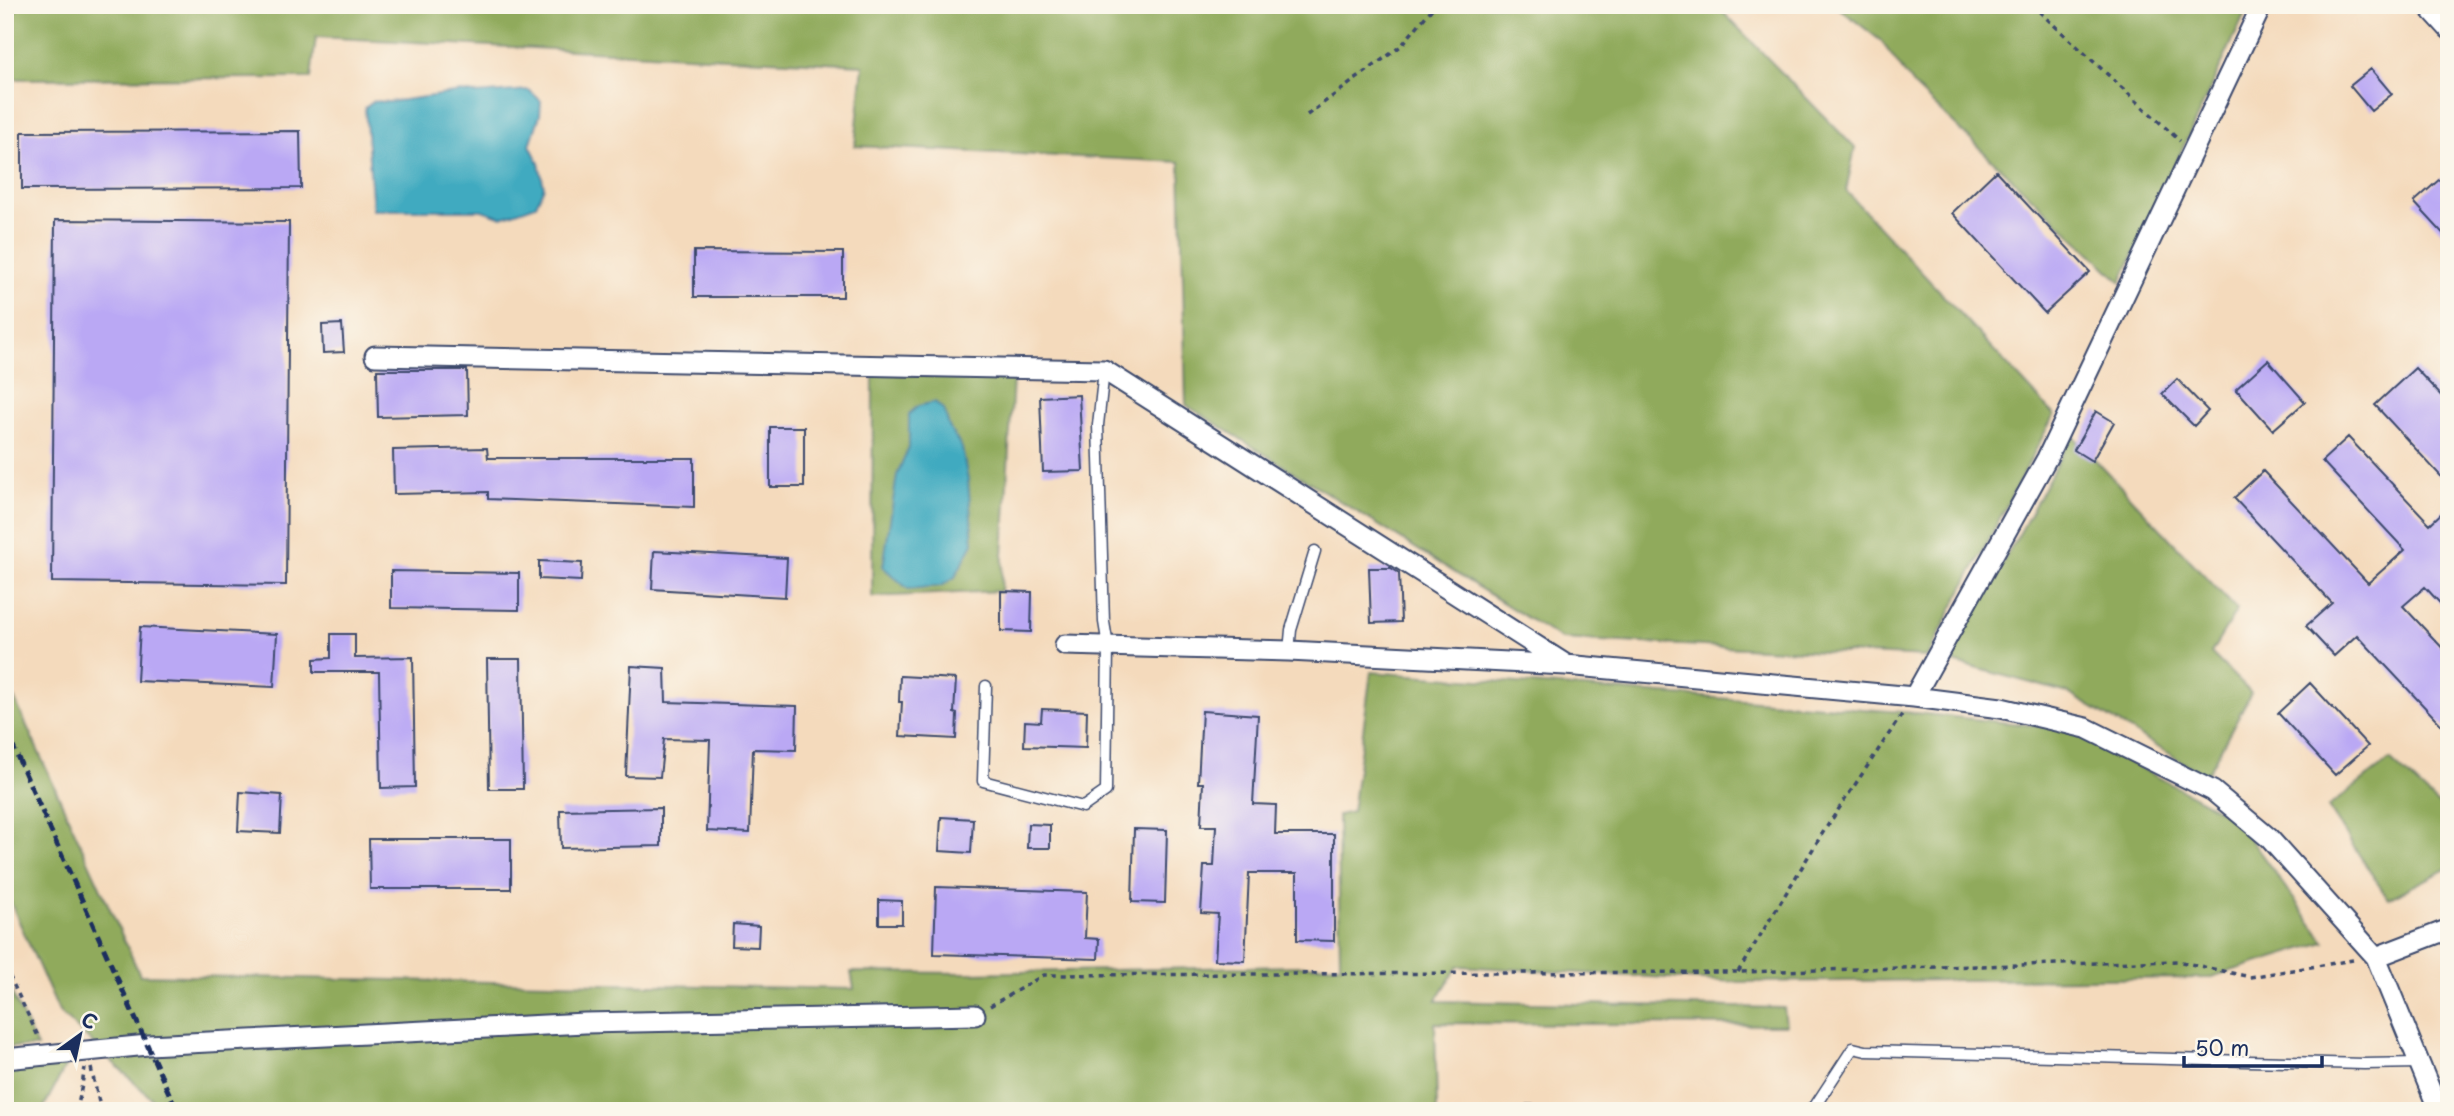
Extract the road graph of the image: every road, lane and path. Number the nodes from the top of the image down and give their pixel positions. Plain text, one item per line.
1 (1435, 5) edge
2 (2032, 5) edge
3 (2262, 5) edge
4 (2427, 5) edge
5 (2449, 29) edge
6 (1307, 115) dead end
7 (2192, 153) junction
8 (375, 356) dead end
9 (1104, 370) junction
10 (1315, 551) dead end
11 (1065, 645) dead end
12 (1108, 646) junction
13 (1289, 651) junction
14 (1566, 665) junction
15 (986, 686) dead end
16 (1914, 697) junction
17 (2449, 929) edge
18 (2376, 957) junction
19 (5, 967) edge
20 (1738, 972) junction
21 (975, 1015) joint
22 (40, 1039) dead end
23 (88, 1052) junction
24 (5, 1059) edge
25 (2419, 1063) junction
26 (2441, 1104) edge
27 (1527, 1110) edge
28 (77, 1111) edge
29 (101, 1111) edge
30 (1554, 1111) edge
31 (1806, 1111) edge

1 - 6 path
2 - 7 path
3 - 7 street
4 - 5 street
7 - 16 street
8 - 9 street
9 - 12 lane
9 - 14 street
10 - 13 lane
11 - 12 street
12 - 13 street
12 - 15 lane
13 - 14 street
14 - 16 street
16 - 18 street
16 - 20 path
17 - 18 street
18 - 20 path
18 - 25 street
19 - 22 path
20 - 21 path
21 - 23 street
23 - 24 street
23 - 28 path
23 - 29 path
25 - 26 street
25 - 31 lane
27 - 30 lane

